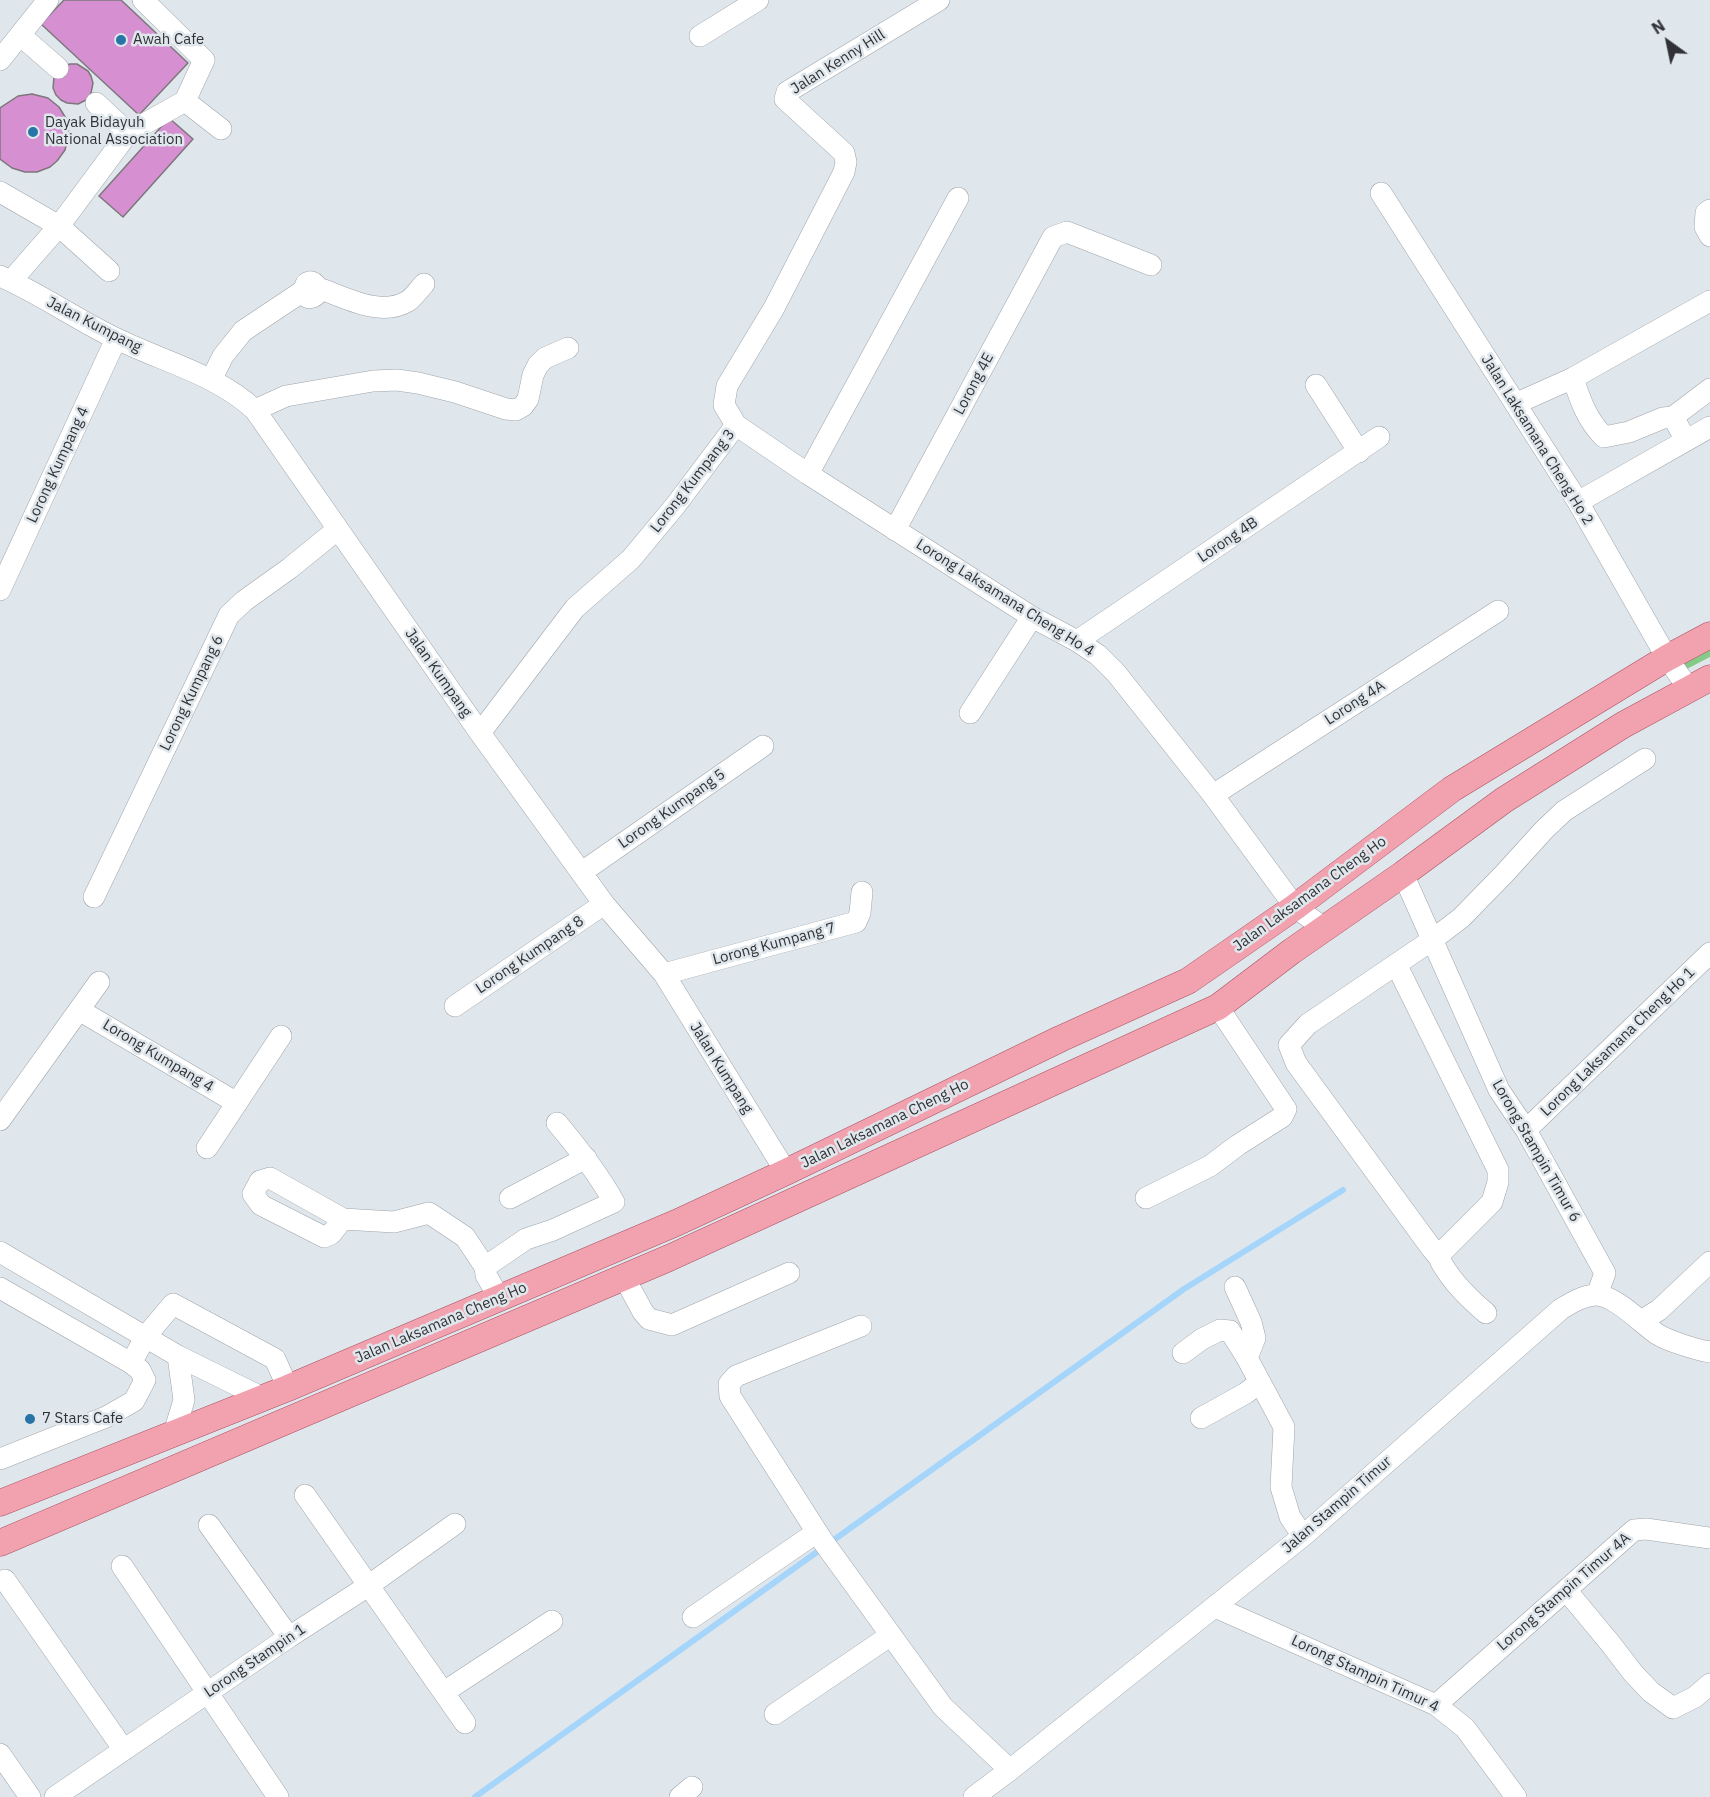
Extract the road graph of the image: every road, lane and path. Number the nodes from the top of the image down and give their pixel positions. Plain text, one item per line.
1 (48, 0) edge
2 (143, 0) edge
3 (758, 0) edge
4 (939, 0) edge
5 (20, 35) junction
6 (700, 36) dead end
7 (0, 60) edge
8 (58, 68) dead end
9 (185, 101) junction
10 (96, 102) dead end
11 (221, 129) dead end
12 (128, 133) junction
13 (846, 162) joint
14 (0, 192) edge
15 (1381, 193) dead end
16 (958, 198) dead end
17 (1710, 210) edge
18 (59, 226) junction
19 (1710, 236) edge
20 (1151, 265) dead end
21 (109, 271) dead end
22 (5, 279) edge
23 (424, 284) dead end
24 (1709, 304) edge
25 (116, 339) junction
26 (568, 348) dead end
27 (1573, 378) junction
28 (211, 380) junction
29 (1316, 385) dead end
30 (1710, 389) edge
31 (1515, 404) junction
32 (255, 410) junction
33 (1673, 417) junction
34 (736, 425) junction
35 (1710, 427) edge
36 (1379, 437) dead end
37 (1686, 440) junction
38 (1359, 452) junction
39 (808, 474) junction
40 (1578, 502) junction
41 (338, 529) junction
42 (895, 530) junction
43 (0, 590) edge
44 (1498, 611) dead end
45 (1032, 617) junction
46 (1710, 635) edge
47 (1077, 641) junction
48 (1667, 658) junction
49 (1700, 683) edge
50 (970, 713) dead end
51 (480, 733) junction
52 (763, 746) dead end
53 (1645, 759) dead end
54 (1213, 795) junction
55 (582, 872) junction
56 (1403, 874) junction
57 (862, 892) dead end
58 (94, 897) dead end
59 (604, 904) junction
60 (1295, 907) junction
61 (1324, 928) junction
62 (1432, 940) junction
63 (1710, 953) edge
64 (1396, 964) junction
65 (664, 974) junction
66 (99, 982) dead end
67 (455, 1006) dead end
68 (1218, 1007) junction
69 (79, 1010) junction
70 (281, 1036) dead end
71 (237, 1103) junction
72 (0, 1120) edge
73 (557, 1123) dead end
74 (1526, 1130) junction
75 (207, 1148) dead end
76 (586, 1158) junction
77 (786, 1172) junction
78 (510, 1198) dead end
79 (1146, 1198) dead end
80 (343, 1219) dead end
81 (0, 1252) edge
82 (1438, 1256) junction
83 (1710, 1262) edge
84 (485, 1267) junction
85 (789, 1273) dead end
86 (624, 1277) junction
87 (1235, 1287) dead end
88 (0, 1288) edge
89 (1597, 1295) junction
90 (499, 1298) junction
91 (1486, 1312) dead end
92 (1641, 1322) junction
93 (861, 1326) dead end
94 (146, 1336) junction
95 (1710, 1352) edge
96 (1183, 1353) dead end
97 (178, 1356) junction
98 (1247, 1358) junction
99 (131, 1363) junction
100 (1260, 1382) junction
101 (288, 1388) junction
102 (263, 1398) junction
103 (1201, 1418) dead end
104 (174, 1433) junction
105 (0, 1459) edge
106 (305, 1495) dead end
107 (0, 1503) edge
108 (455, 1524) dead end
109 (209, 1525) dead end
110 (819, 1536) junction
111 (1302, 1536) junction
112 (1710, 1538) edge
113 (0, 1543) edge
114 (122, 1566) dead end
115 (5, 1580) dead end
116 (368, 1586) junction
117 (1566, 1590) junction
118 (1215, 1607) junction
119 (693, 1617) dead end
120 (552, 1620) dead end
121 (891, 1635) junction
122 (290, 1637) junction
123 (1710, 1684) edge
124 (208, 1692) junction
125 (444, 1692) junction
126 (1436, 1705) junction
127 (775, 1714) dead end
128 (465, 1723) dead end
129 (124, 1750) junction
130 (0, 1754) edge
131 (1010, 1770) junction
132 (30, 1797) edge
133 (55, 1797) edge
134 (278, 1797) edge
135 (974, 1797) edge
136 (1516, 1797) edge

1 - 5 street
2 - 9 street
3 - 6 street
4 - 13 street, Jalan Kenny Hill
5 - 7 street
5 - 8 street
9 - 11 street
9 - 12 street
10 - 12 street
12 - 18 street
13 - 34 street, Lorong Kumpang 3
14 - 18 street
15 - 31 street, Jalan Laksamana Cheng Ho 2
16 - 39 street
17 - 19 street
18 - 21 street
18 - 22 street
20 - 42 street, Lorong 4E
22 - 25 street, Jalan Kumpang
23 - 28 street
24 - 27 street
25 - 28 street, Jalan Kumpang
25 - 43 street, Lorong Kumpang 4
26 - 32 street
27 - 31 street
27 - 33 street
28 - 32 street, Jalan Kumpang
29 - 38 street
30 - 33 street
31 - 40 street, Jalan Laksamana Cheng Ho 2
32 - 41 street, Jalan Kumpang
33 - 37 street
34 - 39 street, Lorong Laksamana Cheng Ho 4
34 - 51 street, Lorong Kumpang 3
35 - 37 street
36 - 38 street, Lorong 4B
37 - 40 street
38 - 47 street, Lorong 4B
39 - 42 street, Lorong Laksamana Cheng Ho 4
40 - 48 street, Jalan Laksamana Cheng Ho 2
41 - 51 street, Jalan Kumpang
41 - 58 street, Lorong Kumpang 6
42 - 45 street, Lorong Laksamana Cheng Ho 4
44 - 54 street, Lorong 4A
45 - 47 street, Lorong Laksamana Cheng Ho 4
45 - 50 street
46 - 48 main road, Jalan Laksamana Cheng Ho
47 - 54 street, Lorong Laksamana Cheng Ho 4
48 - 49 street, Jalan Laksamana Cheng Ho 2
48 - 60 main road, Jalan Laksamana Cheng Ho
49 - 56 main road, Jalan Laksamana Cheng Ho
51 - 55 street, Jalan Kumpang
52 - 55 street, Lorong Kumpang 5
53 - 62 street
54 - 60 street, Lorong Laksamana Cheng Ho 4
55 - 59 street, Jalan Kumpang
56 - 61 main road, Jalan Laksamana Cheng Ho
56 - 62 street, Lorong Stampin Timur 6
57 - 65 street, Lorong Kumpang 7
59 - 65 street, Jalan Kumpang
59 - 67 street, Lorong Kumpang 8
60 - 61 street, Lorong Laksamana Cheng Ho 4
60 - 77 main road, Jalan Laksamana Cheng Ho
61 - 68 main road, Jalan Laksamana Cheng Ho
62 - 64 street
62 - 74 street, Lorong Stampin Timur 6
63 - 74 street, Lorong Laksamana Cheng Ho 1
64 - 82 street
64 - 82 street
65 - 77 street, Jalan Kumpang
66 - 69 street
68 - 79 street
68 - 86 main road, Jalan Laksamana Cheng Ho
69 - 71 street, Lorong Kumpang 4
69 - 72 street
70 - 71 street
71 - 75 street
73 - 76 street
74 - 89 street, Lorong Stampin Timur 6
76 - 78 street
76 - 84 street
77 - 90 main road, Jalan Laksamana Cheng Ho
80 - 84 street
81 - 94 street
82 - 91 street
83 - 92 street
84 - 90 street
85 - 86 street
86 - 113 main road, Jalan Laksamana Cheng Ho
87 - 98 street
88 - 99 street
89 - 92 street
89 - 111 street, Jalan Stampin Timur
90 - 101 main road, Jalan Laksamana Cheng Ho
92 - 95 street
93 - 110 street
94 - 97 street
94 - 99 street
94 - 101 street
96 - 98 street
97 - 102 street
97 - 104 street
98 - 100 street
99 - 105 street
100 - 103 street
100 - 111 street
101 - 102 main road, Jalan Laksamana Cheng Ho
102 - 104 main road, Jalan Laksamana Cheng Ho
104 - 107 main road, Jalan Laksamana Cheng Ho
106 - 116 street
108 - 116 street, Lorong Stampin 1
109 - 122 street
110 - 119 street
110 - 121 street
111 - 118 street, Jalan Stampin Timur
112 - 117 street, Lorong Stampin Timur 4A
114 - 124 street
115 - 129 street
116 - 122 street, Lorong Stampin 1
116 - 125 street
117 - 123 street
117 - 126 street, Lorong Stampin Timur 4A
118 - 126 street, Lorong Stampin Timur 4
118 - 131 street, Jalan Stampin Timur
120 - 125 street
121 - 127 street
121 - 131 street
122 - 124 street, Lorong Stampin 1
124 - 129 street, Lorong Stampin 1
124 - 134 street
125 - 128 street
126 - 136 street, Lorong Stampin Timur 4
129 - 133 street, Lorong Stampin 1
130 - 132 street
131 - 135 street, Jalan Stampin Timur

